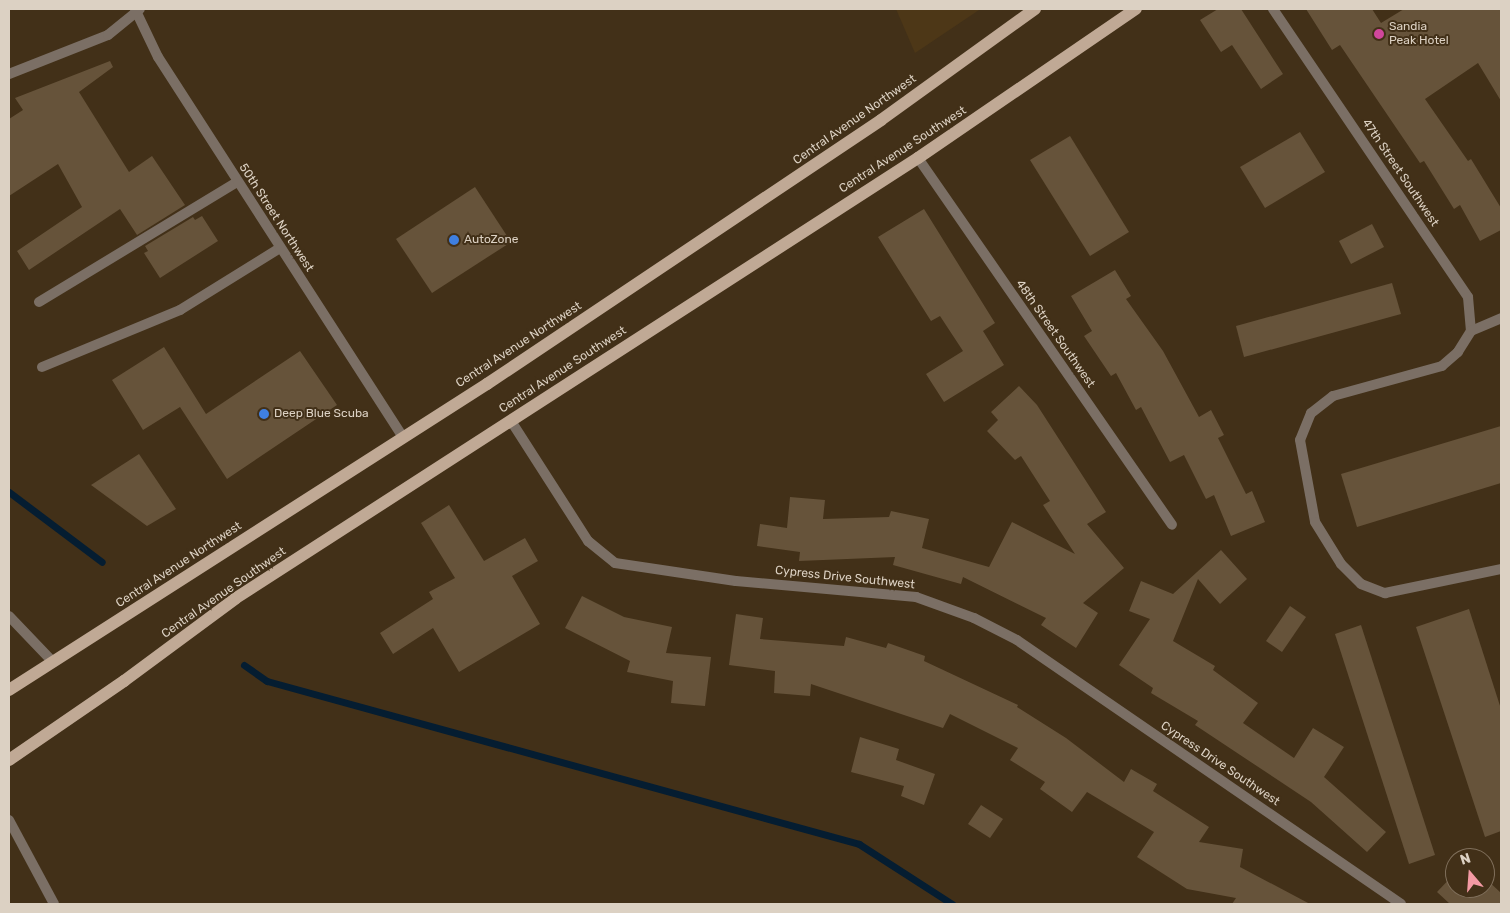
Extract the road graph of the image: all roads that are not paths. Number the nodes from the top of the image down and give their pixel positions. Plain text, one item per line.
1 (1035, 9) edge
2 (1136, 9) edge
3 (1272, 9) edge
4 (137, 10) edge
5 (9, 74) edge
6 (918, 158) junction
7 (236, 182) junction
8 (280, 248) junction
9 (39, 302) dead end
10 (1501, 318) edge
11 (1470, 331) junction
12 (42, 367) dead end
13 (511, 421) junction
14 (403, 437) junction
15 (1172, 525) dead end
16 (1501, 569) edge
17 (9, 616) edge
18 (54, 662) junction
19 (9, 690) edge
20 (9, 760) edge
21 (9, 820) edge
22 (54, 904) edge
23 (1401, 904) edge

1 - 14 main road, Central Avenue Northwest
2 - 6 main road, Central Avenue Southwest
3 - 11 street, 47th Street Southwest
4 - 5 street
4 - 7 street, 50th Street Northwest
6 - 13 main road, Central Avenue Southwest
6 - 15 street, 48th Street Southwest
7 - 8 street, 50th Street Northwest
7 - 9 street
8 - 12 street
8 - 14 street, 50th Street Northwest
10 - 11 street
11 - 16 street
13 - 20 main road, Central Avenue Southwest
13 - 23 street, Cypress Drive Southwest
14 - 18 main road, Central Avenue Northwest
17 - 18 street
18 - 19 main road, Central Avenue Northwest
21 - 22 street

